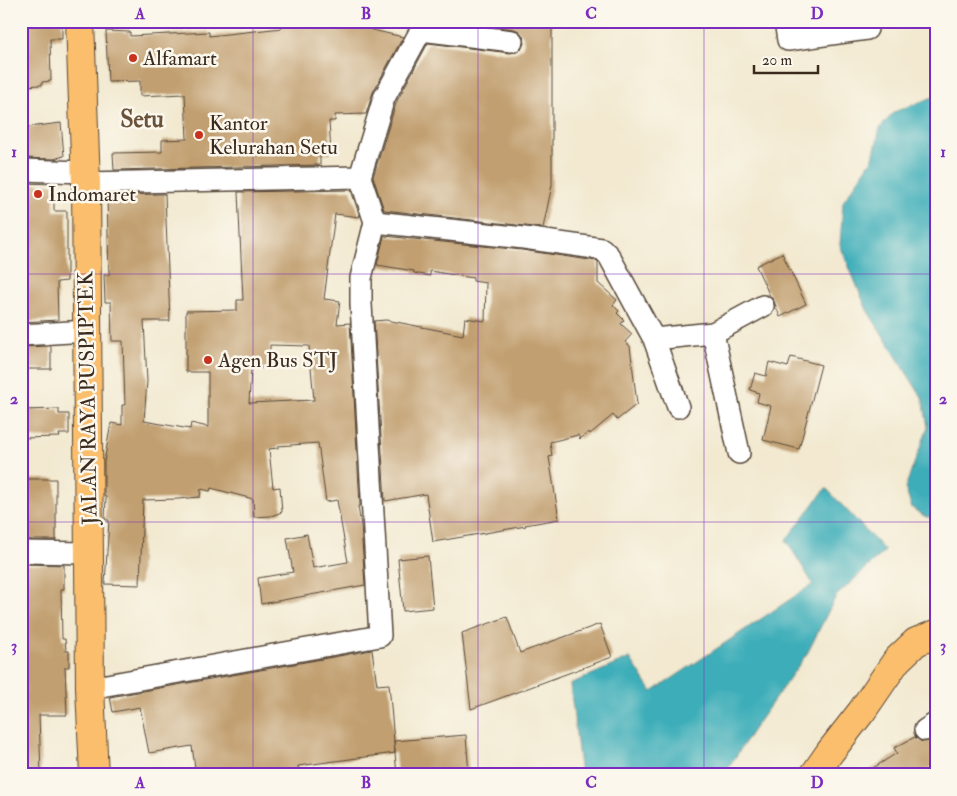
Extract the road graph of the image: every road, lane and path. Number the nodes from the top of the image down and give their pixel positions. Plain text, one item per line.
1 (80, 21) edge
2 (786, 21) edge
3 (866, 21) edge
4 (424, 26) edge
5 (512, 42) dead end
6 (21, 170) edge
7 (360, 177) junction
8 (86, 178) junction
9 (375, 222) junction
10 (763, 306) dead end
11 (87, 330) junction
12 (713, 333) junction
13 (21, 335) edge
14 (654, 340) junction
15 (678, 408) dead end
16 (739, 453) dead end
17 (21, 552) edge
18 (90, 553) junction
19 (936, 634) edge
20 (90, 688) junction
21 (94, 775) edge
22 (814, 775) edge

1 - 8 main road, JALAN RAYA PUSPIPTEK
2 - 3 street
4 - 5 street
4 - 7 street
6 - 8 street
7 - 8 street
7 - 9 street
8 - 11 main road, JALAN RAYA PUSPIPTEK
9 - 14 street
9 - 20 street
10 - 12 street
11 - 13 street
11 - 18 main road, JALAN RAYA PUSPIPTEK
12 - 14 street
12 - 16 street
14 - 15 street
17 - 18 street
18 - 20 main road, JALAN RAYA PUSPIPTEK
19 - 22 main road
20 - 21 main road, JALAN RAYA PUSPIPTEK

